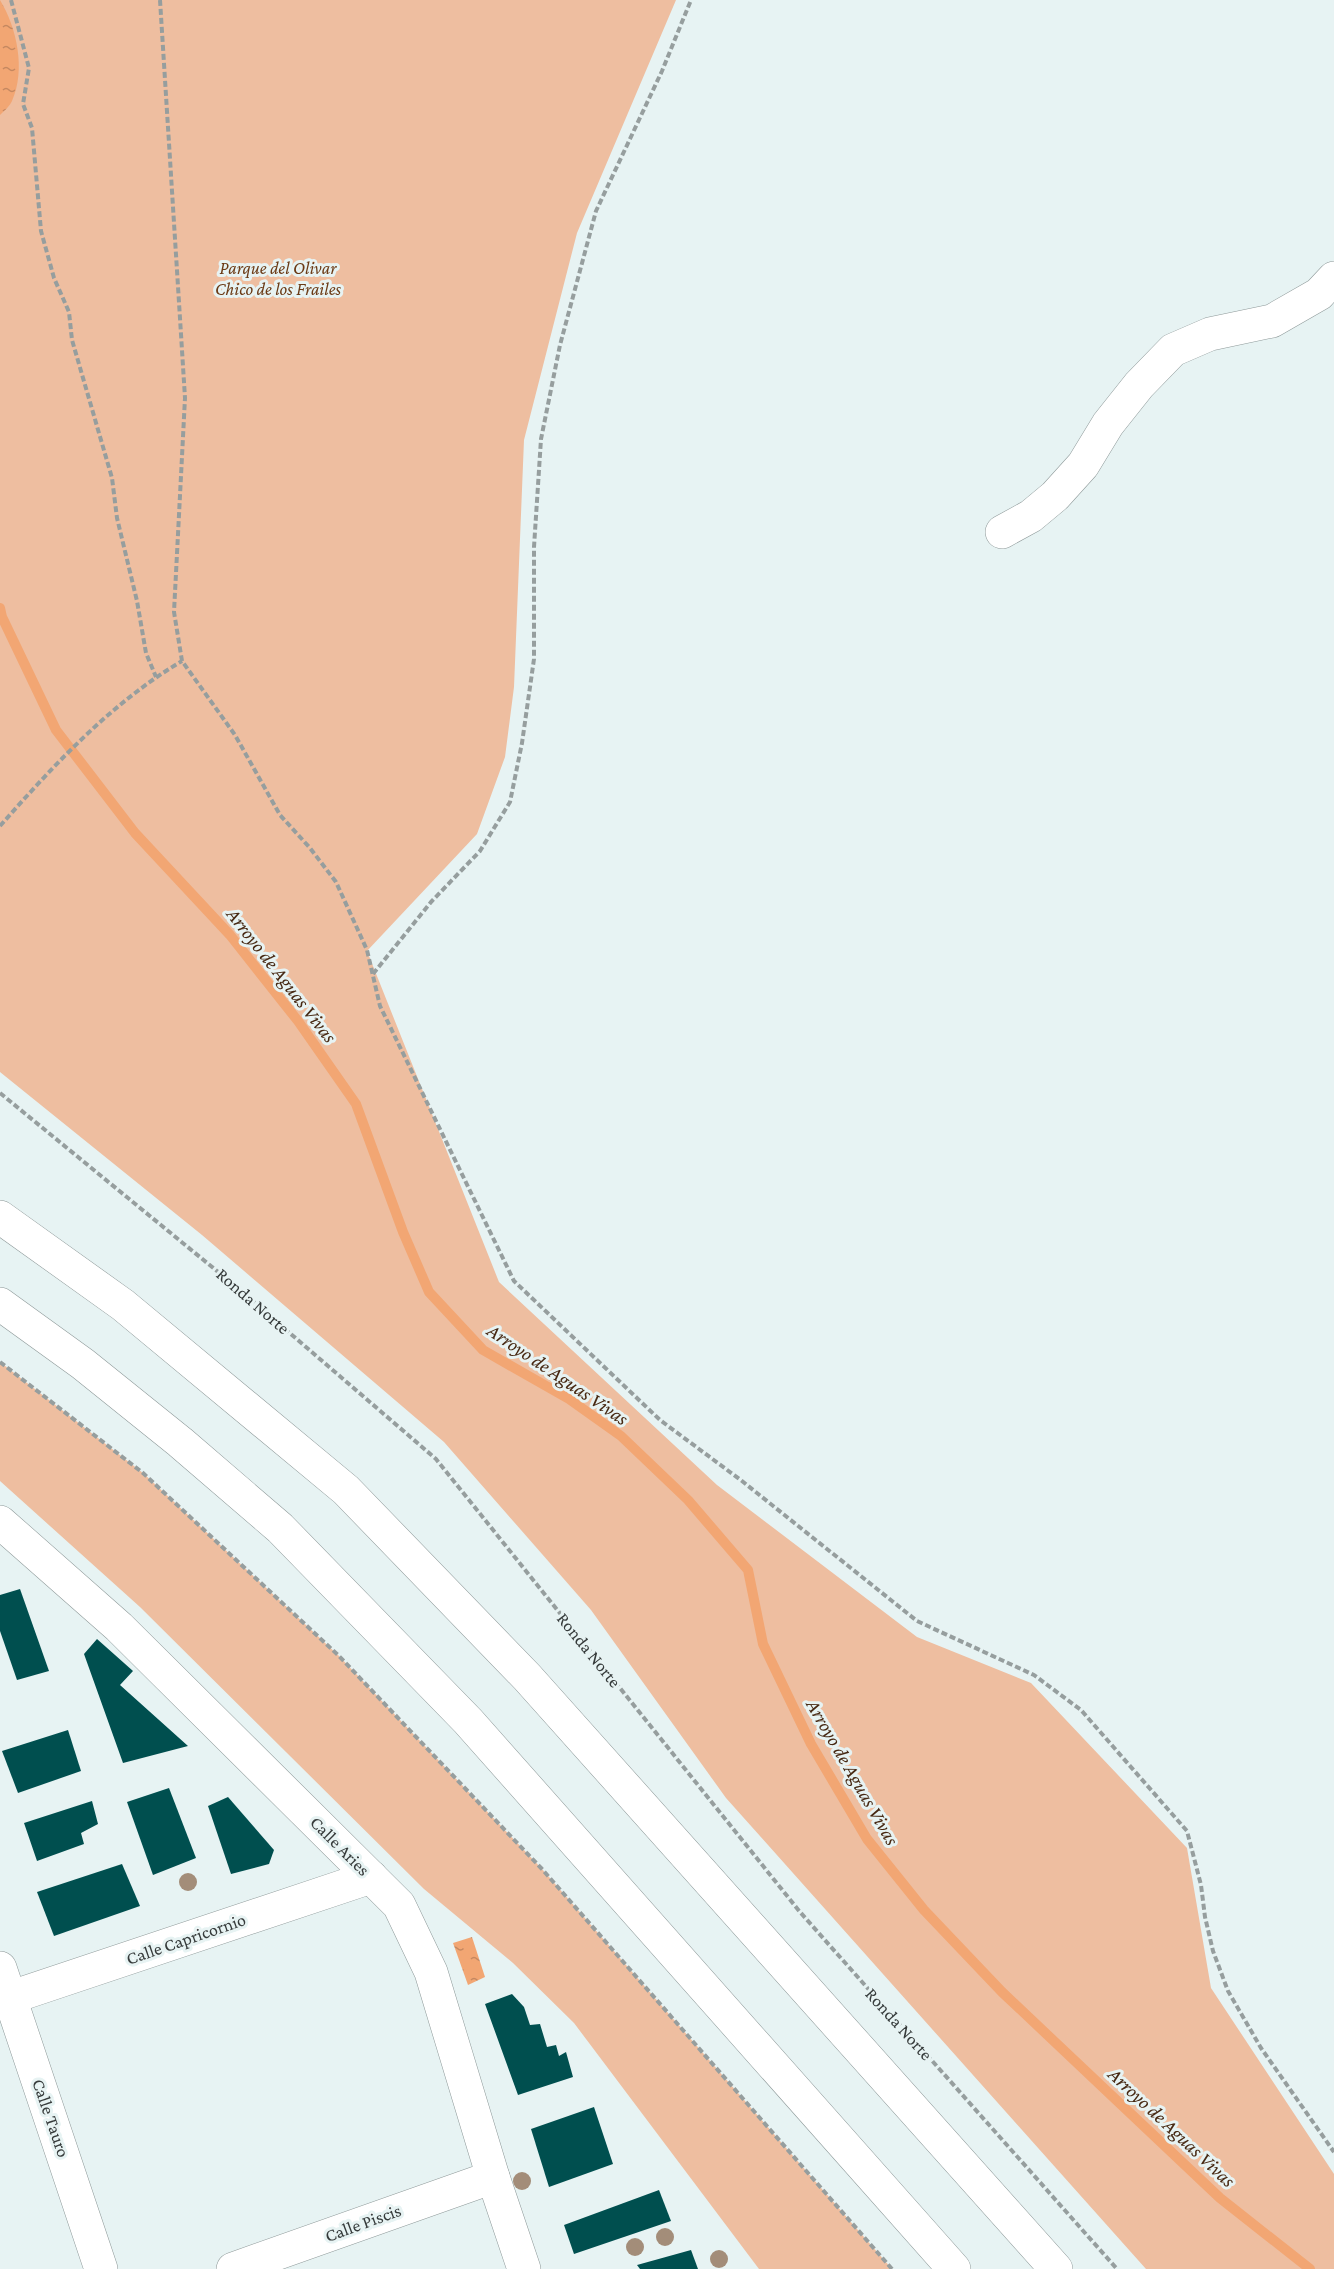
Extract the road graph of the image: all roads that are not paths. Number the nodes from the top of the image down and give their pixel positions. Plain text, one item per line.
1 (1334, 278) edge
2 (1002, 532) dead end
3 (0, 1217) edge
4 (0, 1304) edge
5 (0, 1522) edge
6 (371, 1877) junction
7 (3, 1989) edge
8 (493, 2176) junction
9 (101, 2269) edge
10 (233, 2269) edge
11 (524, 2269) edge
12 (954, 2269) edge
13 (1056, 2269) edge

1 - 2 main road
3 - 13 main road
4 - 12 main road
5 - 6 main road, Calle Aries
6 - 7 main road, Calle Capricornio
6 - 8 main road, Calle Aries
7 - 9 main road, Calle Tauro
8 - 10 main road, Calle Piscis
8 - 11 main road, Calle Aries

